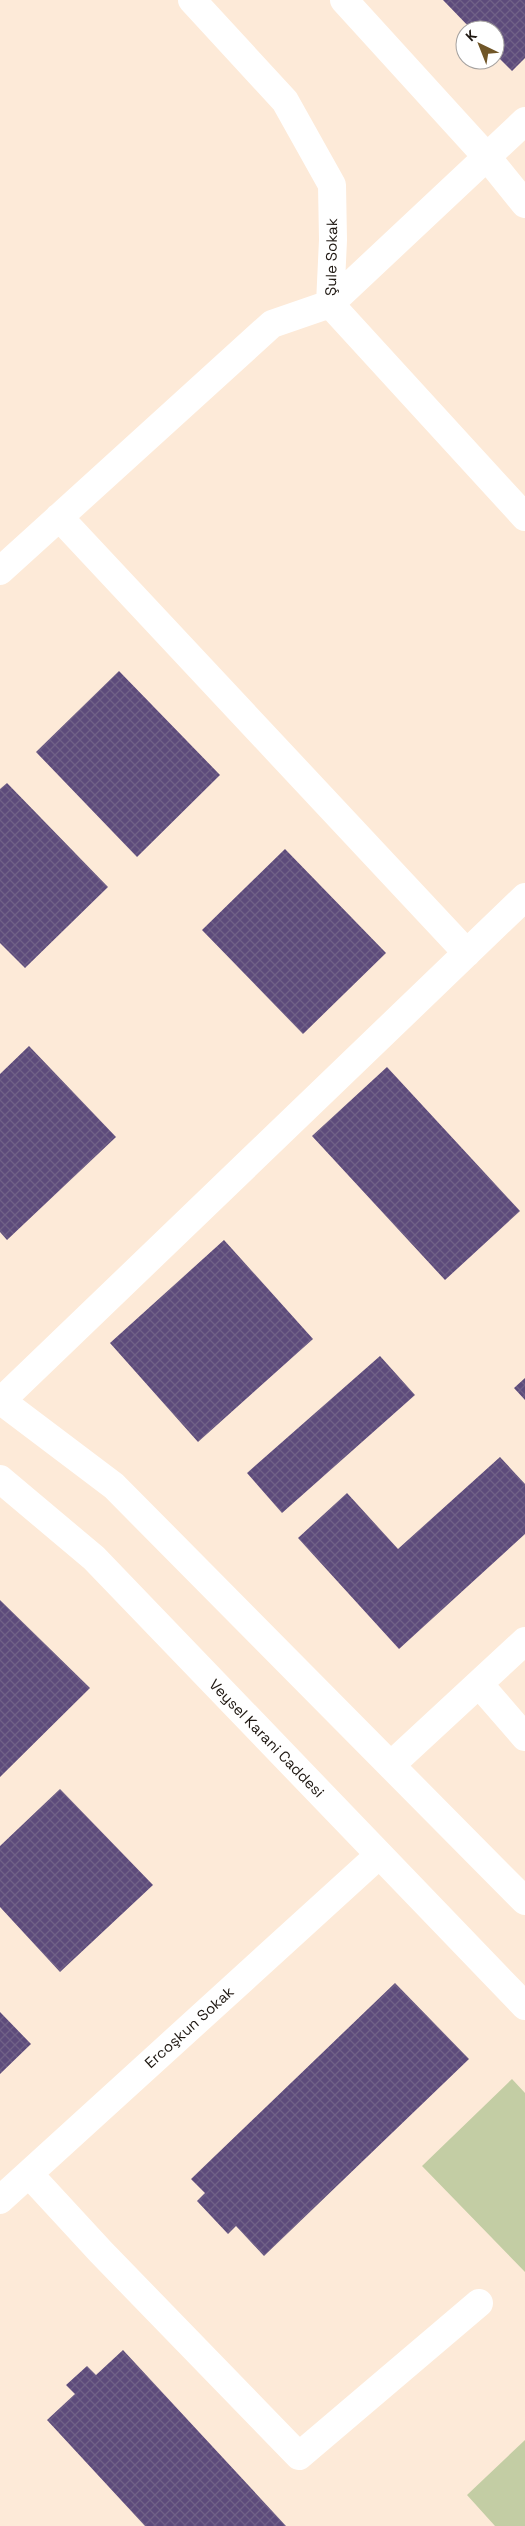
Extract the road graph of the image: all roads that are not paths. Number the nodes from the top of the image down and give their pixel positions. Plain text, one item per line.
1 (192, 0) edge
2 (344, 0) edge
3 (525, 121) edge
4 (487, 157) junction
5 (525, 204) edge
6 (330, 304) junction
7 (59, 517) junction
8 (525, 517) edge
9 (0, 570) edge
10 (525, 897) edge
11 (467, 953) junction
12 (0, 1401) edge
13 (0, 1479) edge
14 (525, 1641) edge
15 (479, 1684) junction
16 (525, 1737) edge
17 (391, 1765) junction
18 (379, 1854) junction
19 (525, 1901) edge
20 (525, 2006) edge
21 (29, 2174) junction
22 (0, 2200) edge
23 (479, 2303) dead end

1 - 6 street, Şule Sokak
2 - 4 street
3 - 4 street
4 - 5 street
4 - 6 street
6 - 7 street
6 - 8 street, Şule Sokak
7 - 9 street
7 - 11 street
10 - 11 street
11 - 12 street
12 - 17 street
13 - 18 street, Veysel Karani Caddesi
14 - 15 street
15 - 16 street
15 - 17 street
17 - 19 street
18 - 20 street, Veysel Karani Caddesi
18 - 21 street, Ercoşkun Sokak
21 - 22 street, Ercoşkun Sokak
21 - 23 street

